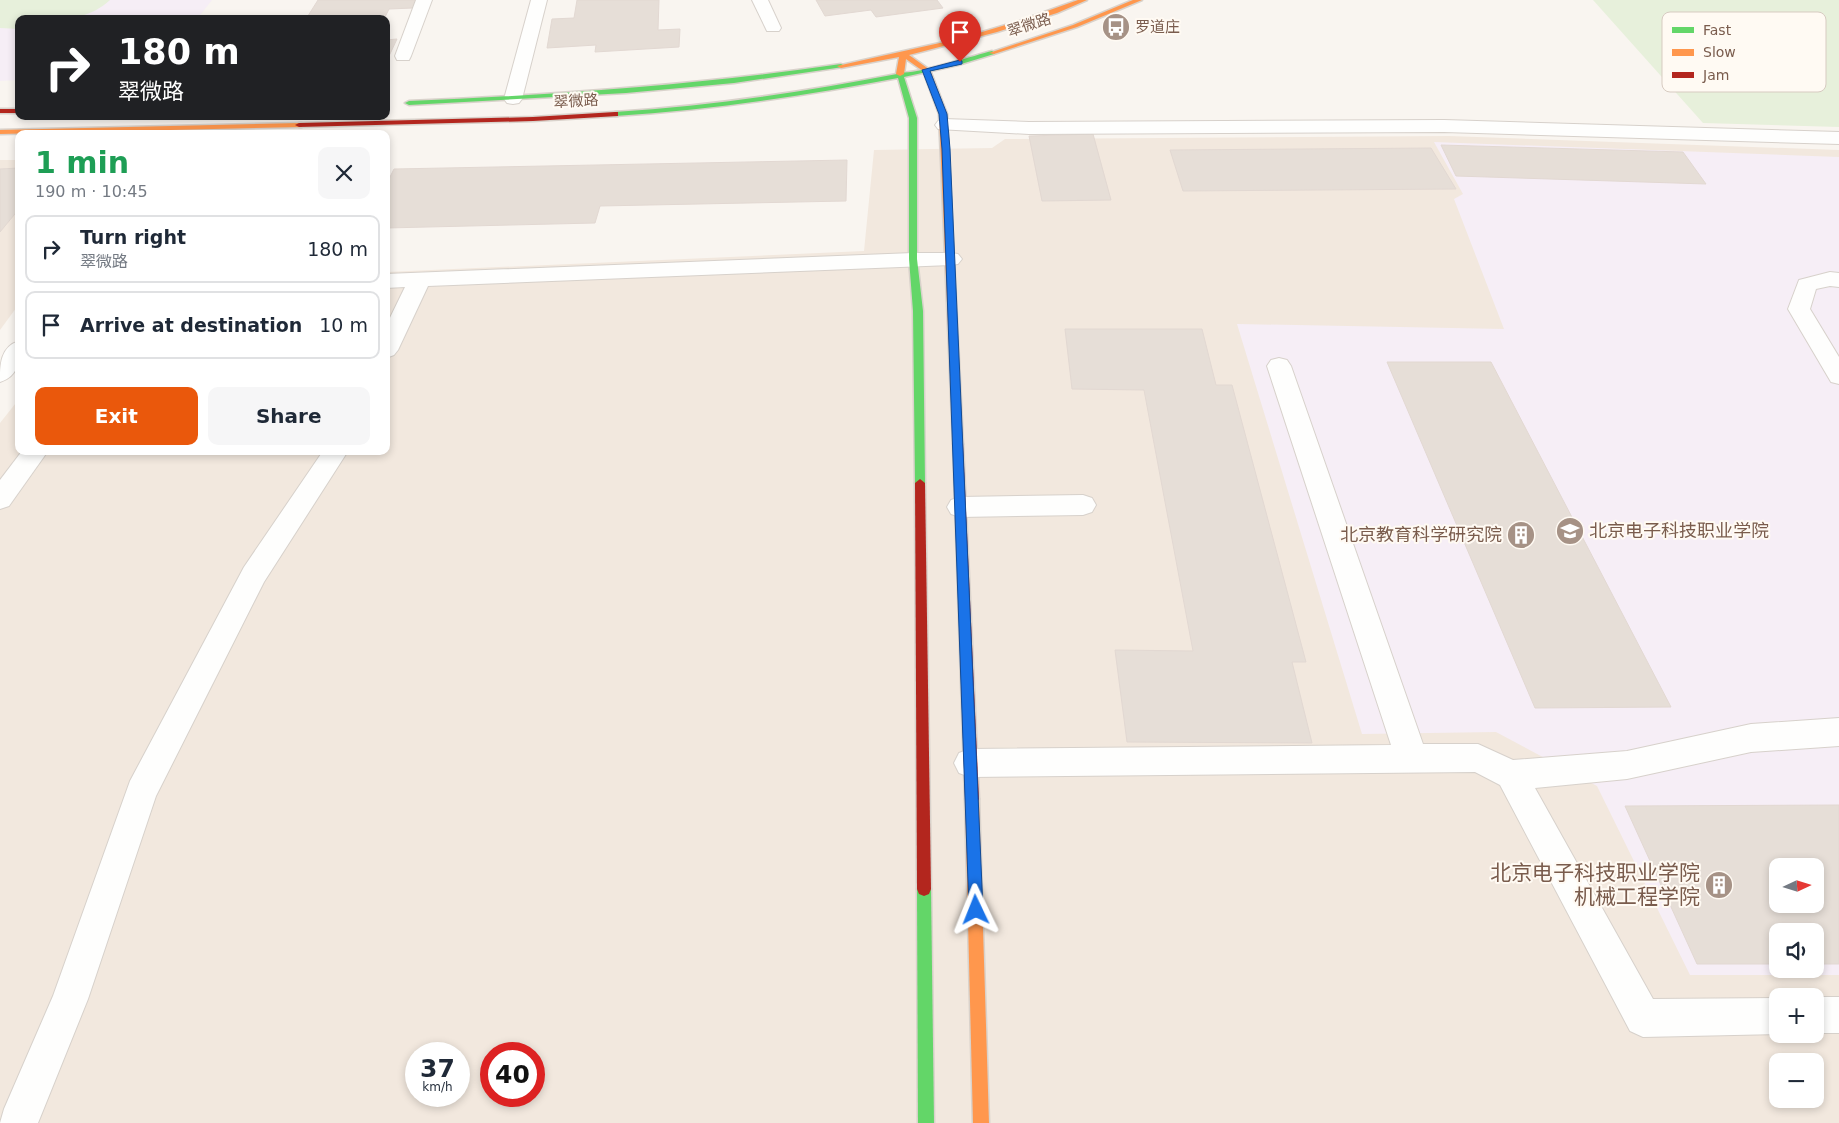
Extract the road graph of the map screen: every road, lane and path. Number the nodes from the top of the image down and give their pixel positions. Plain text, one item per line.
1 (424, 0) edge
2 (539, 0) edge
3 (760, 0) edge
4 (1084, 0) edge
5 (1139, 0) edge
6 (773, 28) dead end
7 (903, 54) junction
8 (403, 56) dead end
9 (926, 70) junction
10 (900, 76) junction
11 (514, 99) junction
12 (396, 103) dead end
13 (0, 111) edge
14 (15, 111) edge
15 (944, 125) junction
16 (209, 130) edge
17 (259, 130) edge
18 (0, 132) edge
19 (15, 132) edge
20 (1839, 138) edge
21 (912, 258) junction
22 (951, 259) junction
23 (420, 279) junction
24 (1839, 280) edge
25 (390, 281) edge
26 (390, 342) edge
27 (15, 354) edge
28 (1279, 366) dead end
29 (0, 374) edge
30 (1839, 376) edge
31 (33, 455) edge
32 (333, 455) edge
33 (0, 499) edge
34 (1082, 505) dead end
35 (960, 507) junction
36 (1839, 732) edge
37 (1412, 759) junction
38 (970, 763) junction
39 (1511, 775) junction
40 (1824, 1015) edge
41 (1839, 1015) edge
42 (1769, 1016) edge
43 (18, 1123) edge
44 (926, 1123) edge
45 (981, 1123) edge

1 - 8 street
2 - 11 street
3 - 6 street
4 - 7 street, 翠微路
5 - 9 street, 翠微路
7 - 9 street
7 - 10 street
7 - 11 street, 翠微路
9 - 10 street, 翠微路
9 - 15 street
10 - 17 street, 翠微路
10 - 21 street
11 - 12 street, 翠微路
13 - 14 street
15 - 20 street
15 - 22 street
16 - 17 street, 翠微路
18 - 19 street, 翠微路
21 - 22 street
21 - 23 street
21 - 44 street
22 - 35 street
23 - 25 street
23 - 26 street
24 - 30 street
27 - 29 street
28 - 37 street
31 - 33 street
32 - 43 street
34 - 35 street
35 - 38 street
36 - 39 street
37 - 38 street
37 - 39 street
38 - 45 street
39 - 42 street
40 - 41 street

